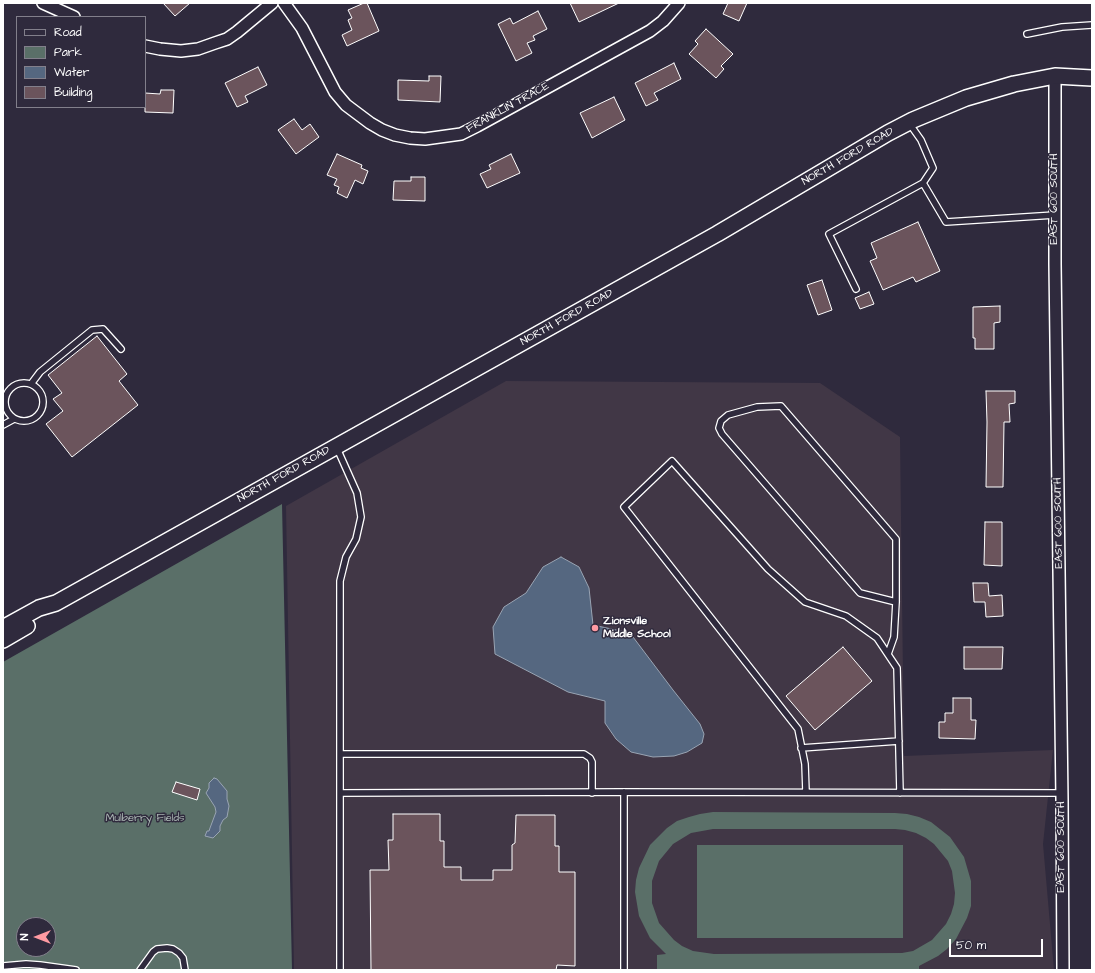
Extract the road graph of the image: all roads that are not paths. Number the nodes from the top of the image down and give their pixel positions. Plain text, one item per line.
1 (43, 3) edge
2 (272, 3) edge
3 (284, 3) edge
4 (679, 3) edge
5 (72, 16) edge
6 (1092, 25) edge
7 (1026, 34) dead end
8 (146, 46) edge
9 (1055, 76) junction
10 (1092, 78) edge
11 (909, 123) junction
12 (923, 183) junction
13 (1055, 215) junction
14 (856, 289) dead end
15 (121, 349) dead end
16 (31, 384) junction
17 (14, 419) junction
18 (3, 425) edge
19 (336, 446) junction
20 (896, 602) junction
21 (56, 603) junction
22 (3, 628) edge
23 (3, 640) edge
24 (888, 654) junction
25 (899, 741) junction
26 (802, 748) junction
27 (340, 754) junction
28 (624, 792) junction
29 (806, 792) junction
30 (340, 793) junction
31 (592, 793) junction
32 (900, 793) junction
33 (1062, 793) junction
34 (3, 966) edge
35 (76, 970) edge
36 (140, 970) edge
37 (185, 970) edge
38 (340, 970) edge
39 (624, 970) edge
40 (1063, 970) edge

1 - 5 street
2 - 8 street
3 - 4 street, FRANKLIN TRACE
6 - 7 lane
9 - 10 main road, NORTH FORD ROAD
9 - 11 main road, NORTH FORD ROAD
9 - 13 street, EAST 600 SOUTH
11 - 12 lane
11 - 19 main road, NORTH FORD ROAD
12 - 13 lane
12 - 14 lane
13 - 33 street, EAST 600 SOUTH
15 - 16 lane
16 - 17 lane
16 - 17 lane
17 - 18 lane
19 - 21 main road, NORTH FORD ROAD
19 - 27 lane
20 - 20 lane
20 - 24 lane
21 - 22 main road, NORTH FORD ROAD
21 - 23 main road, NORTH FORD ROAD
24 - 25 lane
24 - 26 lane
25 - 26 lane
25 - 32 lane
26 - 29 lane
27 - 30 lane
27 - 31 lane
28 - 29 lane
28 - 31 lane
28 - 39 lane
29 - 32 lane
30 - 31 lane
30 - 38 lane
32 - 33 lane
33 - 40 street, EAST 600 SOUTH
34 - 35 lane
36 - 37 lane

